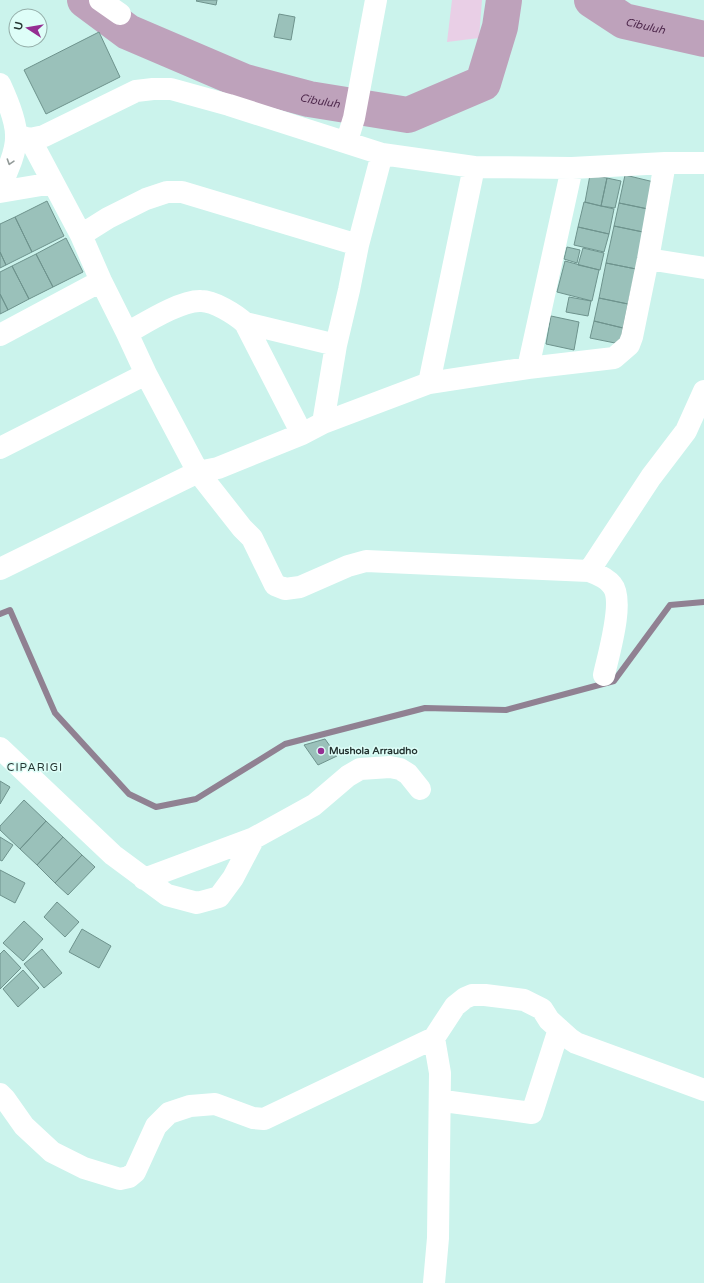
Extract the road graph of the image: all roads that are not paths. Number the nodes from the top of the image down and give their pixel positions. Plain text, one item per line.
1 (100, 0) edge
2 (376, 0) edge
3 (120, 14) dead end
4 (0, 84) edge
5 (24, 137) junction
6 (347, 141) junction
7 (382, 154) junction
8 (665, 163) junction
9 (704, 163) edge
10 (474, 168) junction
11 (572, 168) junction
12 (53, 183) junction
13 (0, 186) edge
14 (0, 192) edge
15 (81, 235) junction
16 (358, 245) junction
17 (648, 259) junction
18 (704, 268) edge
19 (101, 281) junction
20 (245, 323) junction
21 (127, 333) junction
22 (0, 335) edge
23 (336, 345) junction
24 (528, 368) junction
25 (146, 374) junction
26 (429, 383) junction
27 (704, 391) edge
28 (324, 423) junction
29 (302, 434) junction
30 (0, 448) edge
31 (198, 472) junction
32 (0, 569) edge
33 (588, 571) junction
34 (604, 675) dead end
35 (0, 748) edge
36 (420, 789) dead end
37 (254, 838) junction
38 (144, 879) junction
39 (559, 1029) junction
40 (434, 1038) junction
41 (704, 1090) edge
42 (0, 1094) edge
43 (451, 1102) dead end
44 (434, 1283) edge

1 - 3 street
2 - 6 street
4 - 5 street
5 - 6 street
5 - 12 street
5 -> 13 street
6 - 7 street
7 - 10 street
7 - 16 street
8 - 9 street
8 - 11 street
8 - 17 street
10 - 11 street
10 - 26 street
11 - 24 street
12 - 14 street
12 - 15 street
15 - 16 street
15 - 19 street
16 - 23 street
17 - 18 street
17 - 24 street
19 - 21 street
19 - 22 street
20 - 21 street
20 - 23 street
20 - 29 street
21 - 25 street
23 - 28 street
24 - 26 street
25 - 30 street
25 - 31 street
26 - 28 street
27 - 33 street
28 - 29 street
29 - 31 street
31 - 32 street
31 - 33 street
33 - 34 street
35 - 38 street
36 - 37 street
37 - 38 street
37 - 38 street
39 - 40 street
39 - 41 street
39 - 43 street
40 - 42 street
40 - 44 street

